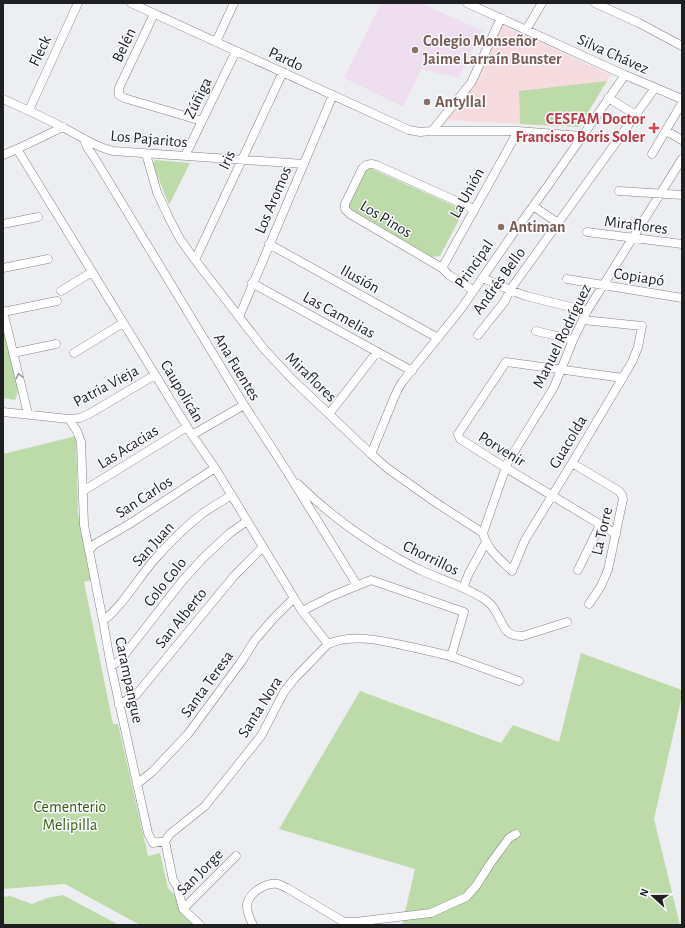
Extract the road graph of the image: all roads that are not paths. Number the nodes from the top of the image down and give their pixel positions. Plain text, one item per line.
1 (78, 3) edge
2 (131, 3) edge
3 (234, 3) edge
4 (467, 3) edge
5 (542, 3) edge
6 (595, 3) edge
7 (476, 5) edge
8 (154, 14) junction
9 (501, 18) junction
10 (526, 30) junction
11 (216, 42) junction
12 (682, 46) edge
13 (236, 51) junction
14 (283, 72) junction
15 (625, 75) junction
16 (655, 88) junction
17 (333, 95) junction
18 (608, 98) junction
19 (3, 99) edge
20 (682, 99) edge
21 (682, 103) edge
22 (29, 110) junction
23 (636, 115) junction
24 (202, 121) junction
25 (64, 127) junction
26 (666, 130) junction
27 (432, 131) junction
28 (518, 131) junction
29 (582, 136) junction
30 (84, 139) junction
31 (682, 140) edge
32 (101, 148) junction
33 (18, 149) junction
34 (146, 154) junction
35 (652, 154) dead end
36 (3, 155) edge
37 (185, 156) junction
38 (682, 159) edge
39 (242, 160) junction
40 (97, 162) junction
41 (304, 164) junction
42 (619, 191) dead end
43 (660, 193) junction
44 (682, 195) edge
45 (533, 206) junction
46 (474, 209) junction
47 (38, 217) dead end
48 (558, 223) junction
49 (3, 224) edge
50 (587, 232) dead end
51 (632, 238) junction
52 (269, 244) junction
53 (682, 244) edge
54 (48, 259) dead end
55 (195, 260) junction
56 (3, 268) edge
57 (442, 268) junction
58 (92, 272) junction
59 (482, 278) junction
60 (567, 279) dead end
61 (252, 283) junction
62 (603, 286) junction
63 (473, 290) junction
64 (510, 290) junction
65 (61, 291) dead end
66 (682, 298) edge
67 (57, 300) dead end
68 (3, 311) edge
69 (587, 311) junction
70 (239, 317) junction
71 (583, 320) junction
72 (123, 323) junction
73 (536, 331) dead end
74 (478, 335) dead end
75 (438, 338) junction
76 (573, 340) junction
77 (56, 344) dead end
78 (13, 352) junction
79 (377, 352) junction
80 (74, 353) dead end
81 (561, 369) junction
82 (412, 371) junction
83 (155, 374) junction
84 (623, 378) junction
85 (244, 405) junction
86 (3, 412) edge
87 (28, 414) junction
88 (329, 414) junction
89 (69, 419) junction
90 (187, 427) junction
91 (192, 435) junction
92 (371, 454) junction
93 (572, 463) junction
94 (215, 468) junction
95 (506, 468) junction
96 (288, 474) junction
97 (83, 491) junction
98 (232, 495) junction
99 (552, 496) junction
100 (247, 520) junction
101 (600, 525) junction
102 (483, 533) junction
103 (616, 534) junction
104 (486, 542) junction
105 (263, 547) junction
106 (89, 550) junction
107 (578, 570) dead end
108 (357, 585) junction
109 (464, 588) junction
110 (294, 598) junction
111 (589, 604) dead end
112 (302, 611) junction
113 (103, 620) junction
114 (568, 622) dead end
115 (328, 644) junction
116 (451, 656) junction
117 (111, 666) junction
118 (518, 681) dead end
119 (119, 704) junction
120 (138, 784) junction
121 (516, 834) dead end
122 (164, 841) junction
123 (236, 856) dead end
124 (183, 909) junction
125 (200, 925) edge
126 (253, 925) edge

1 - 22 street, Fleck
2 - 8 street, Pardo
3 - 11 street
4 - 7 street, Silva Chávez
5 - 10 street
6 - 12 street
7 - 9 street, Silva Chávez
8 - 11 street, Pardo
8 - 24 street, Belén
9 - 10 street, Silva Chávez
9 - 27 street
10 - 15 street, Silva Chávez
11 - 13 street, Pardo
13 - 14 street, Pardo
13 - 24 street, Zúñiga
14 - 17 street, Pardo
14 - 39 street, Iris
15 - 16 street, Silva Chávez
15 - 18 street, Principal
16 - 20 street, Silva Chávez
16 - 23 street, Andrés Bello
17 - 27 street, Pardo
17 - 41 street, Los Aromos
18 - 23 street
18 - 29 street, Principal
19 - 22 street, Los Pajaritos
21 - 26 street
22 - 25 street, Los Pajaritos
23 - 48 street, Andrés Bello
24 - 37 street, Zúñiga
25 - 30 street, Los Pajaritos
25 - 33 street
26 - 31 street
26 - 35 street
27 - 28 street, Pardo
28 - 29 street, Pardo
28 - 46 street, La Unión
29 - 45 street, Principal
30 - 32 street, Los Pajaritos
30 - 40 street, Ana Fuentes
32 - 34 street, Los Pajaritos
32 - 40 street
33 - 36 street
33 - 58 street, Caupolicán
34 - 37 street, Los Pajaritos
34 - 55 street, Miraflores
37 - 39 street, Los Pajaritos
38 - 43 street, Manuel Rodríguez
39 - 41 street, Los Pajaritos
39 - 55 street, Iris
40 - 85 street, Ana Fuentes
41 - 52 street, Los Aromos
42 - 43 street
43 - 44 street
43 - 51 street, Manuel Rodríguez
45 - 48 street
45 - 59 street, Principal
46 - 57 street, La Unión
46 - 57 street, Los Pinos
47 - 49 street
48 - 64 street, Andrés Bello
50 - 51 street, Miraflores
51 - 53 street, Miraflores
51 - 62 street, Manuel Rodríguez
52 - 61 street, Los Aromos
52 - 75 street, Ilusión
54 - 56 street
55 - 70 street, Miraflores
57 - 63 street, Los Pinos
58 - 65 street
58 - 72 street, Caupolicán
59 - 63 street, Principal
59 - 64 street
60 - 62 street, Copiapó
61 - 70 street, Los Aromos
61 - 79 street, Las Camelias
62 - 66 street, Copiapó
62 - 69 street, Manuel Rodríguez
63 - 75 street, Principal
64 - 69 street
64 - 74 street, Andrés Bello
67 - 68 street
68 - 78 street
69 - 71 street, Manuel Rodríguez
70 - 88 street, Miraflores
71 - 76 street, Manuel Rodríguez
71 - 84 street, Guacolda
72 - 80 street
72 - 83 street, Caupolicán
73 - 76 street
75 - 82 street, Principal
76 - 81 street, Manuel Rodríguez
77 - 78 street
87 -> 78 street
79 - 82 street, Las Camelias
79 - 88 street
81 - 84 street
81 - 95 street, Manuel Rodríguez
81 - 95 street, Porvenir
82 - 92 street, Principal
83 - 89 street, Patria Vieja
83 - 90 street, Caupolicán
84 - 93 street, Guacolda
85 - 91 street
85 - 96 street, Ana Fuentes
86 - 87 street
87 - 89 street
88 - 92 street, Miraflores
89 - 97 street, Carampangue
90 - 91 street, Caupolicán
90 - 97 street, Las Acacias
91 - 94 street, Caupolicán
92 - 102 street, Miraflores
93 - 99 street, Guacolda
93 - 103 street, La Torre
94 - 98 street, Caupolicán
94 - 106 street, San Carlos
95 - 99 street, Porvenir
95 - 102 street, Manuel Rodríguez
96 - 108 street, Ana Fuentes
96 - 109 street, Chorrillos
97 - 106 street, Carampangue
98 - 100 street, Caupolicán
98 - 113 street, San Juan
99 - 101 street, Porvenir
99 - 104 street, Guacolda
100 - 105 street, Caupolicán
100 - 117 street, Colo Colo
101 - 103 street, Porvenir
101 - 107 street
102 - 104 street
103 - 111 street, La Torre
104 - 109 street
105 - 110 street, Caupolicán
105 - 119 street, San Alberto
106 - 113 street, Carampangue
108 - 112 street
108 - 116 street
109 - 114 street, Chorrillos
110 - 112 street, Caupolicán
110 - 120 street, Santa Teresa
112 - 115 street, Caupolicán
113 - 117 street, Carampangue
115 - 116 street
115 - 122 street, Santa Nora
116 - 118 street
117 - 119 street, Carampangue
119 - 120 street, Carampangue
120 - 122 street, Carampangue
121 - 126 street
122 - 124 street
123 - 124 street, San Jorge
124 - 125 street

